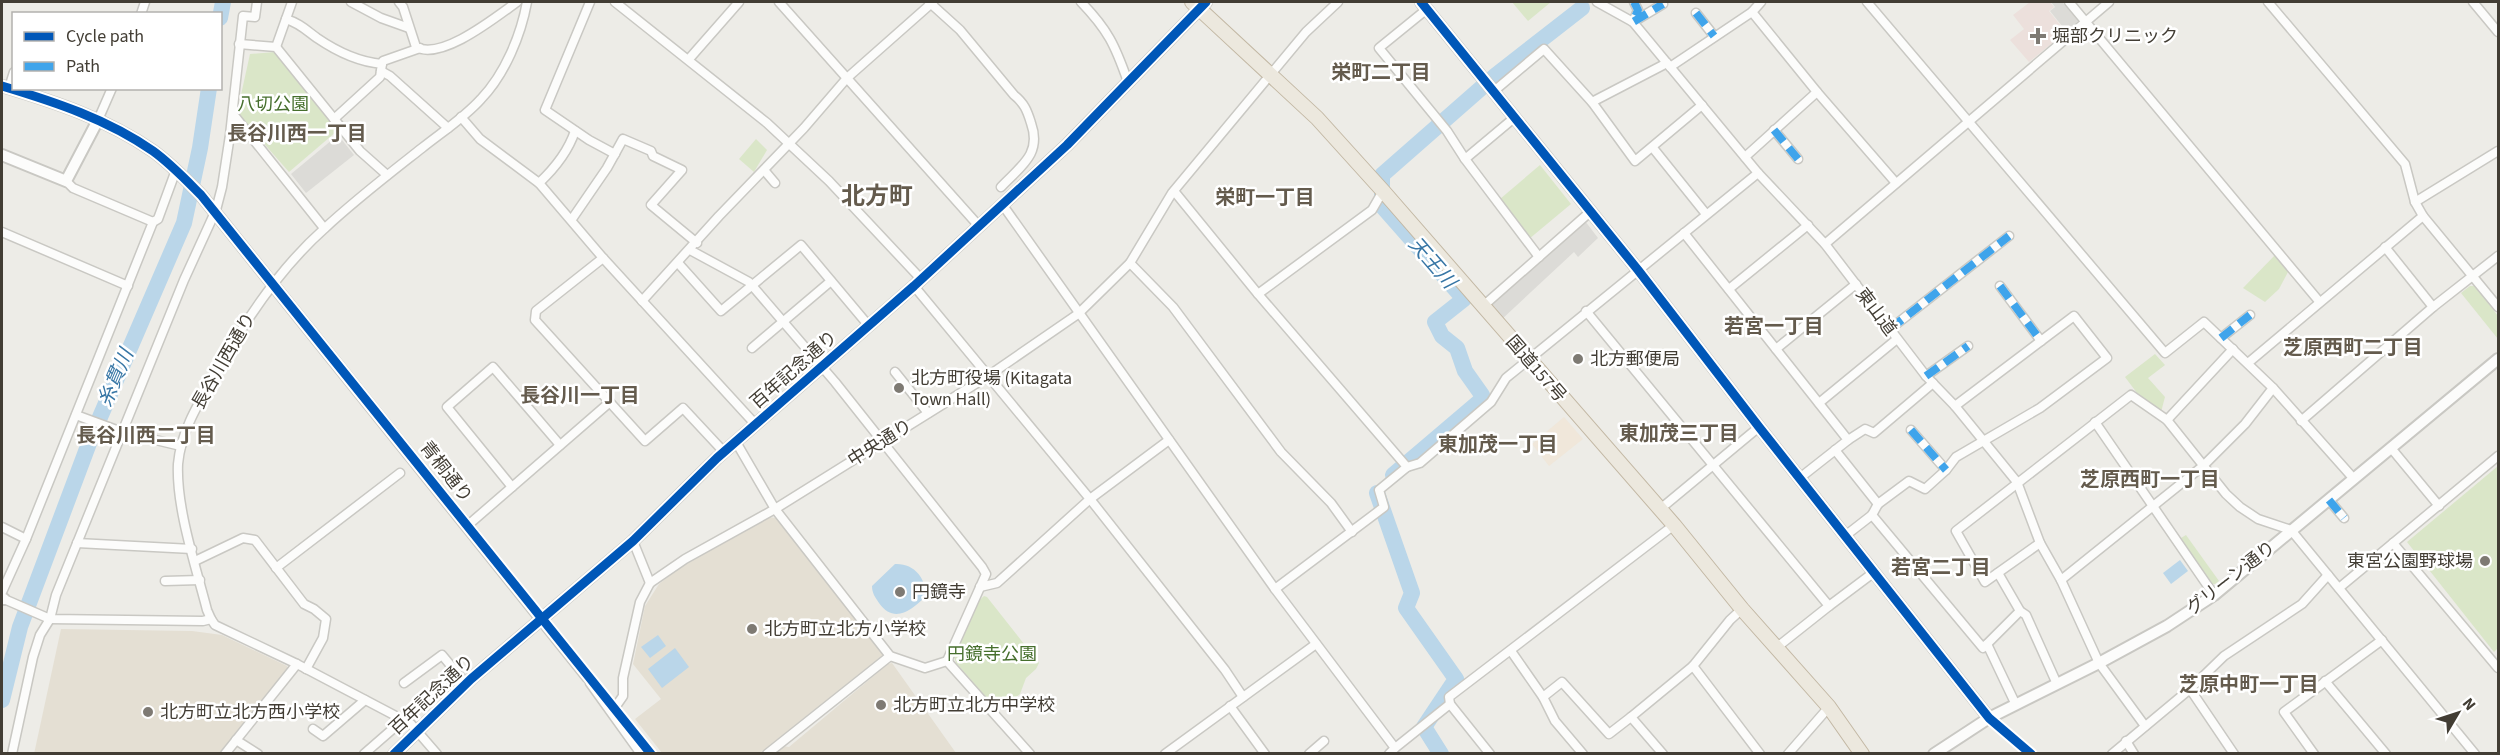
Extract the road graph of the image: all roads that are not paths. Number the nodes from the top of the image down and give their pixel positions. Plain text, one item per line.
1 (257, 2) edge
2 (292, 2) edge
3 (351, 2) edge
4 (399, 2) edge
5 (517, 2) edge
6 (527, 2) edge
7 (590, 2) edge
8 (615, 2) edge
9 (739, 2) edge
10 (779, 2) edge
11 (931, 2) edge
12 (1081, 2) edge
13 (1338, 2) edge
14 (1597, 2) edge
15 (1634, 2) edge
16 (1761, 2) edge
17 (1867, 2) edge
18 (2069, 2) edge
19 (2109, 2) edge
20 (2268, 2) edge
21 (2473, 2) edge
22 (1199, 4) edge
23 (1663, 4) dead end
24 (1424, 5) edge
25 (1752, 12) junction
26 (1695, 13) dead end
27 (286, 19) junction
28 (1633, 22) junction
29 (2085, 22) junction
30 (409, 28) junction
31 (2499, 32) edge
32 (1714, 36) junction
33 (239, 44) junction
34 (276, 47) junction
35 (420, 48) junction
36 (689, 59) junction
37 (1669, 65) junction
38 (382, 68) junction
39 (1271, 73) junction
40 (847, 78) junction
41 (1128, 82) junction
42 (15, 90) edge
43 (111, 90) edge
44 (1494, 91) junction
45 (1817, 92) junction
46 (1592, 102) junction
47 (1702, 105) junction
48 (233, 114) junction
49 (461, 117) junction
50 (1515, 118) junction
51 (334, 119) junction
52 (98, 120) junction
53 (1970, 122) junction
54 (448, 128) junction
55 (1774, 130) junction
56 (575, 131) junction
57 (789, 144) junction
58 (1653, 148) junction
59 (2499, 151) edge
60 (615, 154) junction
61 (2, 155) edge
62 (1745, 157) junction
63 (1465, 159) junction
64 (1798, 159) dead end
65 (176, 170) junction
66 (764, 170) junction
67 (1758, 173) junction
68 (387, 175) junction
69 (66, 181) junction
70 (539, 183) junction
71 (775, 183) dead end
72 (1896, 183) junction
73 (1001, 187) dead end
74 (1174, 190) junction
75 (1383, 191) junction
76 (2415, 202) junction
77 (1002, 204) junction
78 (216, 210) junction
79 (1590, 212) junction
80 (1706, 214) junction
81 (2423, 216) junction
82 (572, 219) junction
83 (153, 222) junction
84 (978, 225) junction
85 (1808, 225) junction
86 (324, 228) junction
87 (2, 232) edge
88 (1684, 233) junction
89 (2009, 237) dead end
90 (1825, 244) junction
91 (693, 246) junction
92 (2385, 247) junction
93 (2499, 256) edge
94 (1539, 257) junction
95 (603, 258) junction
96 (678, 263) junction
97 (1130, 263) junction
98 (1638, 270) junction
99 (2474, 277) junction
100 (831, 281) junction
101 (274, 283) junction
102 (918, 283) junction
103 (1856, 284) junction
104 (752, 285) junction
105 (128, 286) junction
106 (2000, 286) dead end
107 (1729, 289) junction
108 (1258, 294) junction
109 (2318, 300) dead end
110 (642, 301) junction
111 (1482, 307) junction
112 (2433, 307) junction
113 (2499, 307) edge
114 (1586, 311) junction
115 (1078, 314) junction
116 (2250, 315) dead end
117 (783, 322) junction
118 (869, 326) junction
119 (1890, 329) junction
120 (2221, 338) junction
121 (1897, 339) junction
122 (2041, 341) junction
123 (1968, 346) dead end
124 (752, 348) dead end
125 (1776, 349) junction
126 (2233, 349) junction
127 (1528, 359) junction
128 (2499, 359) edge
129 (2248, 363) junction
130 (822, 368) junction
131 (895, 372) dead end
132 (988, 376) junction
133 (1926, 376) junction
134 (1933, 383) junction
135 (2273, 388) junction
136 (610, 402) junction
137 (1820, 403) junction
138 (1955, 406) junction
139 (928, 413) junction
140 (79, 416) junction
141 (2167, 420) junction
142 (2301, 421) junction
143 (2096, 422) junction
144 (756, 425) junction
145 (1759, 427) junction
146 (1911, 430) dead end
147 (120, 432) junction
148 (1169, 440) junction
149 (1848, 440) junction
150 (736, 442) junction
151 (882, 442) junction
152 (1984, 442) junction
153 (181, 446) junction
154 (560, 446) junction
155 (2391, 448) junction
156 (1835, 450) junction
157 (723, 452) junction
158 (2499, 456) edge
159 (1714, 465) junction
160 (2203, 466) junction
161 (1407, 467) junction
162 (1946, 470) junction
163 (400, 473) dead end
164 (1800, 477) junction
165 (2354, 479) junction
166 (2017, 482) junction
167 (512, 487) junction
168 (1090, 500) junction
169 (2329, 500) junction
170 (1878, 504) junction
171 (2154, 506) junction
172 (2439, 506) junction
173 (775, 509) junction
174 (1659, 510) junction
175 (1872, 515) junction
176 (2344, 518) dead end
177 (1674, 525) junction
178 (467, 526) junction
179 (2, 527) edge
180 (2291, 530) junction
181 (1352, 532) junction
182 (1845, 536) junction
183 (26, 539) junction
184 (633, 542) junction
185 (77, 543) junction
186 (2040, 543) junction
187 (2393, 543) junction
188 (192, 549) junction
189 (195, 561) junction
190 (276, 568) junction
191 (1874, 573) junction
192 (1998, 573) junction
193 (2328, 574) junction
194 (200, 580) junction
195 (2061, 580) junction
196 (165, 581) dead end
197 (650, 583) junction
198 (980, 587) junction
199 (2339, 588) junction
200 (1275, 589) junction
201 (2214, 595) junction
202 (2, 596) edge
203 (1828, 606) junction
204 (1742, 609) junction
205 (2020, 611) junction
206 (49, 618) junction
207 (541, 618) junction
208 (211, 620) junction
209 (2382, 640) junction
210 (1316, 644) junction
211 (1987, 644) junction
212 (1776, 648) junction
213 (1511, 651) junction
214 (890, 656) junction
215 (2495, 656) edge
216 (947, 661) junction
217 (2099, 663) junction
218 (297, 664) junction
219 (1693, 666) junction
220 (2499, 668) edge
221 (306, 669) junction
222 (588, 677) junction
223 (2325, 681) junction
224 (404, 683) dead end
225 (466, 684) junction
226 (2057, 684) junction
227 (2190, 689) junction
228 (1243, 697) junction
229 (1543, 697) junction
230 (365, 700) junction
231 (1450, 704) junction
232 (2016, 705) junction
233 (1230, 706) junction
234 (1829, 707) junction
235 (614, 709) junction
236 (1631, 717) junction
237 (1989, 718) junction
238 (403, 720) junction
239 (2145, 726) junction
240 (313, 729) dead end
241 (418, 731) junction
242 (236, 740) junction
243 (1324, 741) dead end
244 (2126, 741) junction
245 (1392, 751) edge
246 (12, 753) edge
247 (225, 753) edge
248 (258, 753) edge
249 (364, 753) edge
250 (393, 753) edge
251 (437, 753) edge
252 (641, 753) edge
253 (651, 753) edge
254 (767, 753) edge
255 (1030, 753) edge
256 (1166, 753) edge
257 (1265, 753) edge
258 (1309, 753) edge
259 (1490, 753) edge
260 (1583, 753) edge
261 (1663, 753) edge
262 (1760, 753) edge
263 (1788, 753) edge
264 (1862, 753) edge
265 (1934, 753) edge
266 (2031, 753) edge
267 (2112, 753) edge
268 (2134, 753) edge
269 (2234, 753) edge
270 (2314, 753) edge
271 (2386, 753) edge
272 (2475, 753) edge

1 - 33 street
2 - 27 street
3 - 30 street
4 - 30 street
5 - 35 street
6 - 49 street
7 - 56 street
8 - 36 street
9 - 36 street
10 - 40 street
11 - 40 street
11 - 73 street
12 - 41 street
13 - 39 street, 中央通り
14 - 28 street, 東山道
15 - 28 street
16 - 25 street
17 - 53 street
18 - 29 street
19 - 29 street
20 - 76 street
21 - 31 street
22 - 39 highway, 国道157号
22 - 41 street, 百年記念通り
23 - 28 street
24 - 44 street
24 - 63 street
25 - 32 street
25 - 45 street
26 - 32 street
27 - 34 street
27 - 38 street
28 - 37 street, 東山道
29 - 53 street
29 - 109 street
30 - 35 street
32 - 37 street
33 - 34 street
33 - 48 street
34 - 51 street
35 - 38 street
36 - 57 street
37 - 46 street
37 - 47 street, 東山道
38 - 51 street
38 - 54 street
39 - 74 street, 中央通り
39 - 75 highway, 国道157号
40 - 57 street
40 - 84 street
41 - 77 street, 百年記念通り
42 - 52 street, 青桐通り
43 - 52 street
44 - 46 street
44 - 50 street
45 - 55 street
45 - 72 street
46 - 58 street
47 - 58 street
47 - 62 street, 東山道
48 - 78 street
48 - 86 street
49 - 54 street, 長谷川西通り
49 - 70 street
50 - 63 street
50 - 79 street
51 - 68 street
52 - 65 street, 青桐通り
52 - 69 street
53 - 72 street
53 - 120 street
54 - 68 street, 長谷川西通り
55 - 62 street
55 - 64 street
56 - 60 street
56 - 70 street
57 - 66 street
57 - 102 street
58 - 80 street
59 - 76 street
60 - 82 street
60 - 91 street
61 - 69 street
62 - 67 street, 東山道
63 - 94 street
65 - 78 street, 青桐通り
65 - 83 street
66 - 71 street
66 - 91 street
67 - 80 street
67 - 85 street, 東山道
68 - 86 street, 長谷川西通り
69 - 83 street
70 - 82 street
72 - 90 street
74 - 97 street, 中央通り
74 - 108 street
75 - 108 street
75 - 111 highway, 国道157号
76 - 81 street
77 - 84 street, 百年記念通り
77 - 115 street
78 - 101 street, 青桐通り
78 - 147 street
79 - 94 street
79 - 98 street
80 - 88 street
81 - 92 street
81 - 99 street
82 - 95 street
83 - 105 street
84 - 102 street, 百年記念通り
85 - 90 street, 東山道
85 - 107 street
86 - 101 street, 長谷川西通り
87 - 105 street
88 - 98 street
88 - 107 street
89 - 119 street
90 - 103 street, 東山道
91 - 96 street
91 - 104 street
92 - 112 street
92 - 129 street
93 - 99 street
94 - 111 street
95 - 110 street
95 - 136 street
96 - 104 street
96 - 110 street
97 - 115 street, 中央通り
97 - 181 street
98 - 114 street
98 - 145 street
99 - 112 street
99 - 113 street
100 - 104 street
100 - 117 street
100 - 118 street
101 - 153 street, 長谷川西通り
101 - 178 street, 青桐通り
102 - 118 street, 百年記念通り
102 - 132 street
103 - 119 street, 東山道
103 - 125 street
104 - 117 street
105 - 140 street
106 - 122 street
107 - 125 street
108 - 161 street
110 - 144 street
111 - 127 highway, 国道157号
112 - 142 street
114 - 127 street
114 - 159 street
115 - 132 street, 中央通り
115 - 148 street
116 - 120 street
117 - 124 street
117 - 130 street
118 - 130 street, 百年記念通り
119 - 121 street, 東山道
120 - 126 street
121 - 133 street, 東山道
121 - 137 street
122 - 138 street
122 - 152 street
123 - 133 street
125 - 137 street
126 - 129 street
126 - 141 street
127 - 161 street
127 - 174 highway, 国道157号
128 - 155 street, グリーン通り
129 - 135 street
130 - 144 street, 百年記念通り
130 - 151 street
131 - 139 street
132 - 139 street, 中央通り
132 - 168 street
133 - 134 street, 東山道
134 - 138 street, 東山道
134 - 149 street
135 - 142 street
135 - 160 street
136 - 154 street
136 - 157 street
137 - 149 street
138 - 152 street, 東山道
139 - 151 street, 中央通り
140 - 147 street
140 - 183 street
141 - 143 street
141 - 160 street
142 - 165 street
143 - 166 street
143 - 171 street
144 - 150 street, 百年記念通り
145 - 159 street
145 - 164 street
146 - 162 street
147 - 153 street
147 - 185 street
148 - 168 street
148 - 200 street
149 - 156 street
150 - 157 street, 百年記念通り
150 - 173 street
151 - 173 street, 中央通り
151 - 198 street
152 - 162 street
152 - 166 street, 東山道
153 - 188 street, 長谷川西通り
154 - 167 street
154 - 167 street
155 - 165 street, グリーン通り
155 - 172 street
156 - 164 street
156 - 170 street
157 - 184 street, 百年記念通り
158 - 172 street
159 - 174 street
159 - 203 street
160 - 171 street
160 - 180 street
161 - 181 street
162 - 170 street
163 - 190 street
164 - 182 street
165 - 169 street, グリーン通り
166 - 186 street, 東山道
166 - 192 street
167 - 178 street
168 - 198 street
168 - 228 street
169 - 176 street
169 - 180 street, グリーン通り
170 - 175 street
171 - 195 street
171 - 201 street
172 - 187 street
173 - 197 street, 中央通り
173 - 214 street
174 - 177 highway, 国道157号
175 - 182 street
175 - 211 street
177 - 204 highway, 国道157号
177 - 213 street
178 - 207 street, 青桐通り
179 - 183 street
180 - 193 street
180 - 201 street, グリーン通り
181 - 200 street
182 - 191 street
183 - 202 street
184 - 197 street
184 - 207 street, 百年記念通り
185 - 188 street
185 - 206 street
186 - 192 street
186 - 195 street, 東山道
187 - 199 street
187 - 215 street
188 - 189 street, 長谷川西通り
189 - 190 street
189 - 194 street, 長谷川西通り
190 - 221 street
191 - 203 street
191 - 237 street
192 - 205 street
193 - 199 street
193 - 227 street
194 - 196 street
194 - 208 street, 長谷川西通り
195 - 217 street, 東山道
197 - 235 street
198 - 216 street
199 - 209 street
200 - 210 street
201 - 217 street, グリーン通り
202 - 206 street
203 - 212 street
204 - 212 highway, 国道157号
204 - 219 street
205 - 211 street
205 - 226 street
206 - 208 street
206 - 246 street
207 - 222 street, 青桐通り
207 - 225 street, 百年記念通り
208 - 218 street
209 - 223 street
209 - 272 street
210 - 228 street
210 - 245 street
211 - 232 street
212 - 234 highway, 国道157号
213 - 229 street
213 - 231 street
214 - 216 street
214 - 254 street
215 - 220 street
216 - 255 street
217 - 226 street, グリーン通り
217 - 239 street, 東山道
218 - 221 street
218 - 242 street
219 - 236 street
219 - 262 street
221 - 230 street
222 - 235 street, 青桐通り
222 - 252 street
223 - 270 street
223 - 271 street
224 - 225 street
225 - 241 street, 百年記念通り
226 - 232 street, グリーン通り
227 - 239 street
227 - 269 street
228 - 233 street
229 - 236 street
229 - 260 street
230 - 238 street
230 - 240 street
231 - 245 street
231 - 259 street
232 - 237 street, グリーン通り
233 - 256 street
233 - 257 street
234 - 263 street
234 - 264 highway, 国道157号
235 - 253 street, 青桐通り
236 - 261 street
237 - 265 street, グリーン通り
237 - 266 street
238 - 241 street
238 - 249 street
239 - 244 street
241 - 250 street, 百年記念通り
241 - 251 street
242 - 247 street
242 - 248 street
243 - 258 street
244 - 267 street
244 - 268 street

